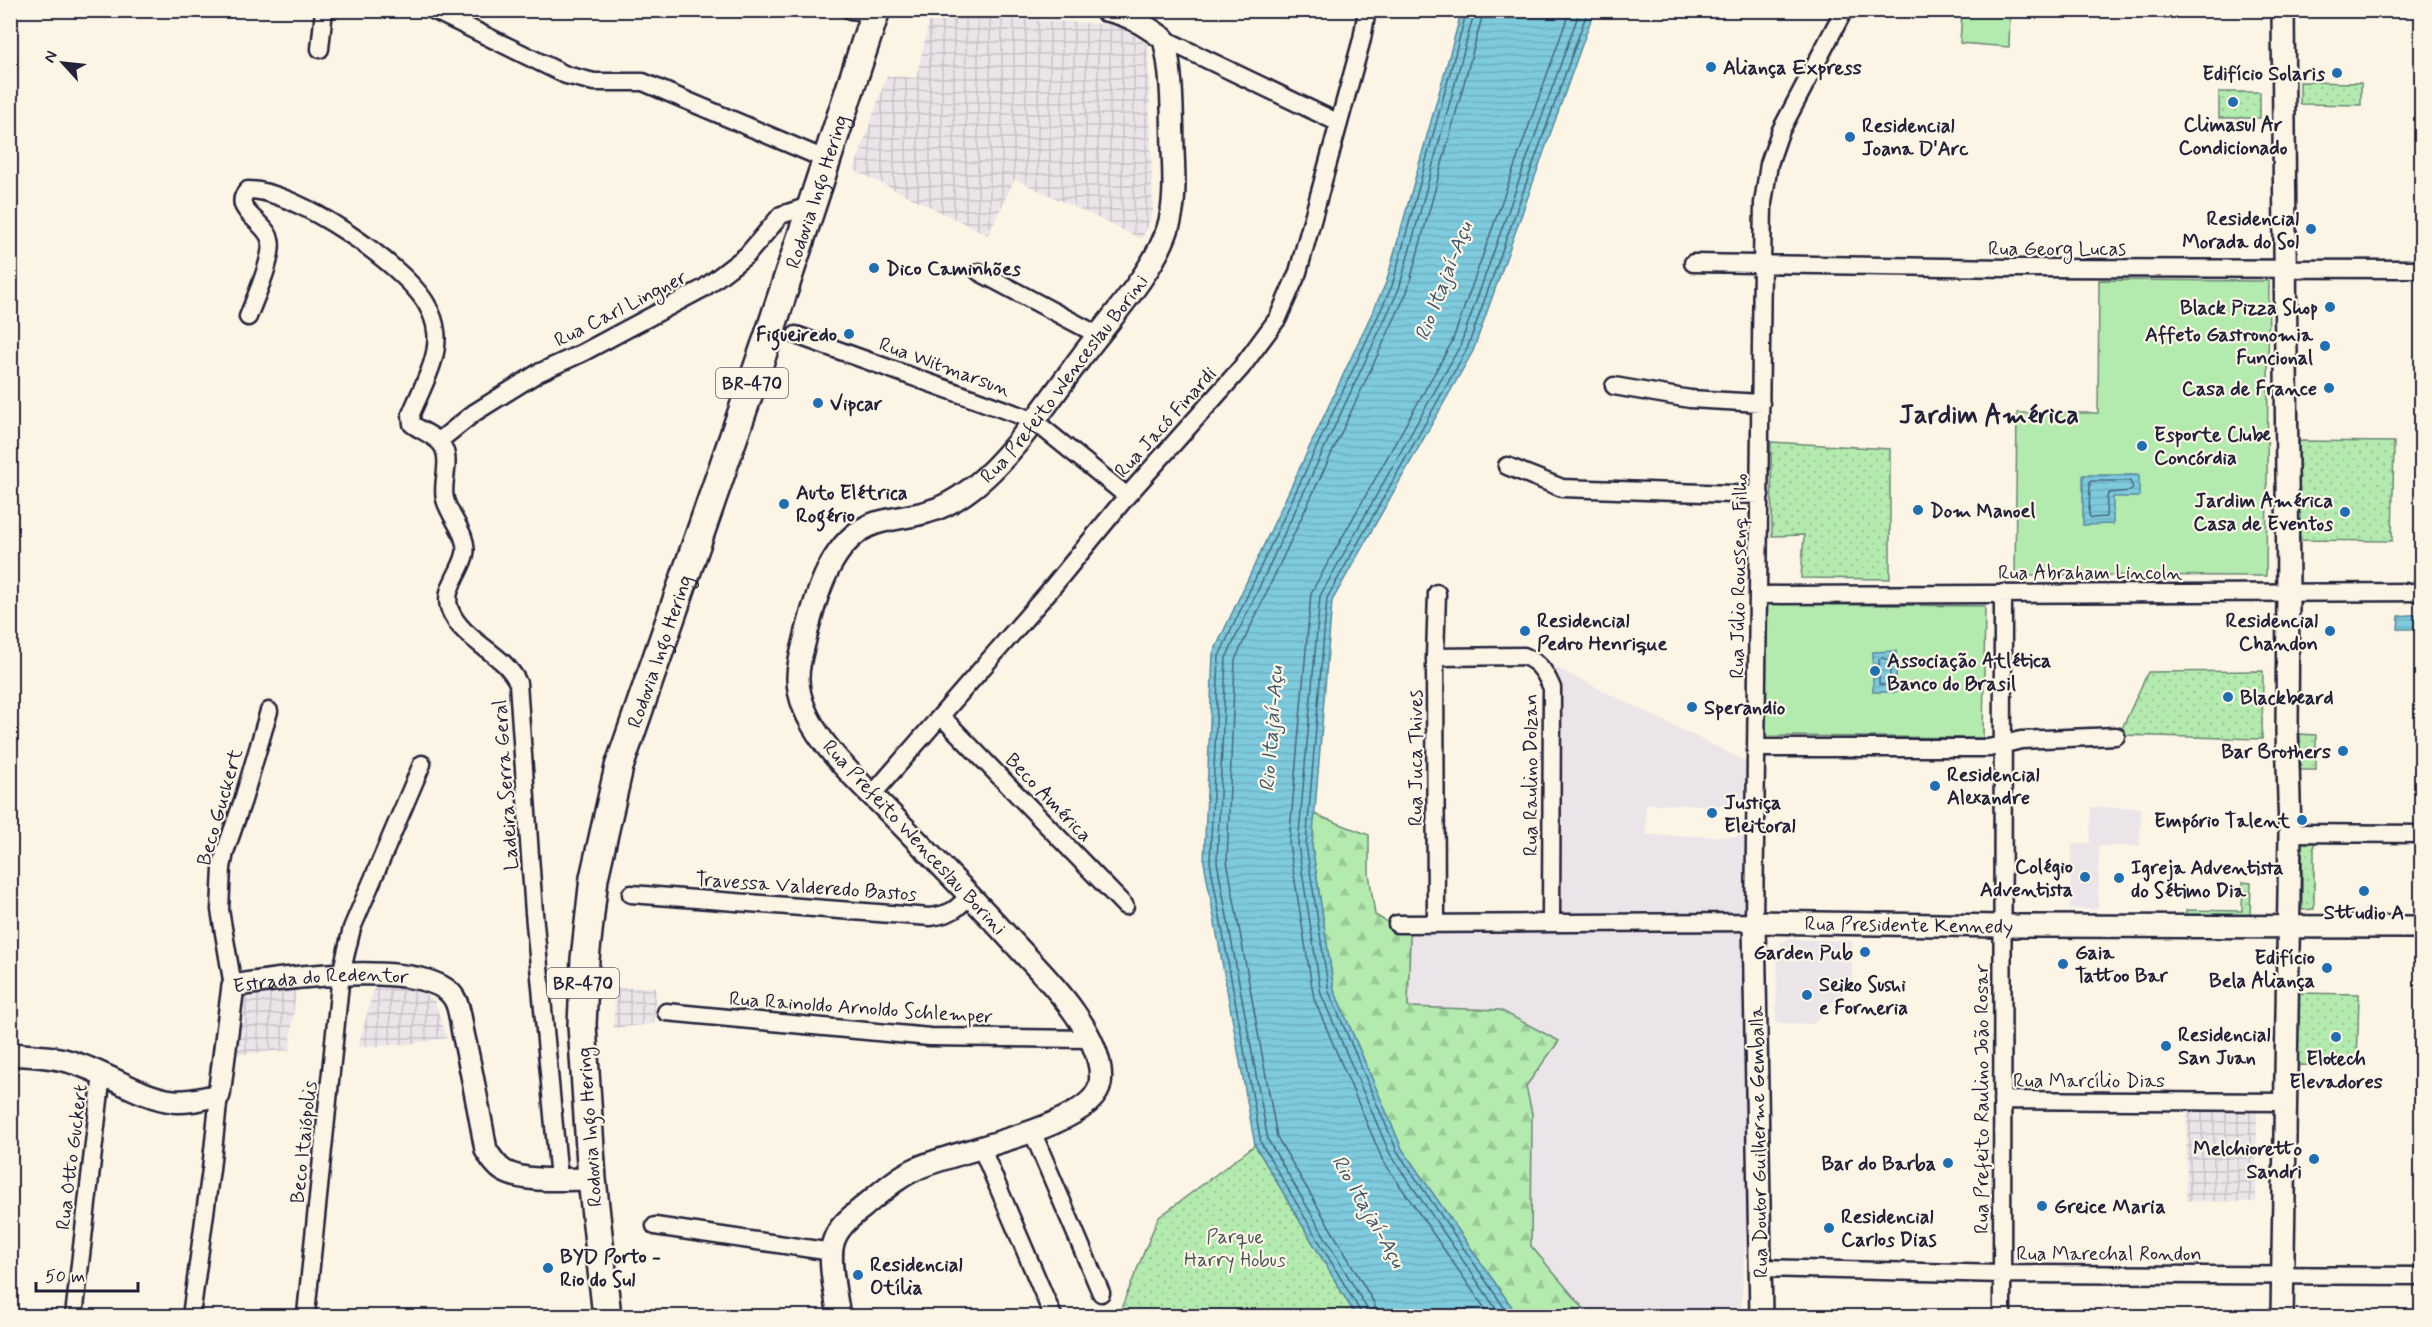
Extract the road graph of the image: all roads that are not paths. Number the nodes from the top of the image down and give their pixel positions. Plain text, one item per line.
1 (324, 10) edge
2 (433, 10) edge
3 (1105, 10) edge
4 (1367, 10) edge
5 (1844, 10) edge
6 (2283, 10) edge
7 (867, 11) edge
8 (1164, 39) junction
9 (320, 49) dead end
10 (1339, 123) junction
11 (827, 160) junction
12 (812, 205) junction
13 (1693, 263) dead end
14 (1762, 266) junction
15 (2286, 269) junction
16 (2421, 269) edge
17 (979, 272) dead end
18 (248, 317) dead end
19 (796, 335) dead end
20 (1098, 335) junction
21 (1614, 386) dead end
22 (1761, 403) junction
23 (1033, 420) junction
24 (439, 441) junction
25 (1507, 466) dead end
26 (1760, 495) junction
27 (1127, 496) junction
28 (2288, 591) junction
29 (2421, 592) edge
30 (1437, 593) dead end
31 (2002, 593) junction
32 (1759, 595) junction
33 (1435, 657) junction
34 (269, 711) dead end
35 (942, 717) junction
36 (2116, 736) dead end
37 (2002, 744) junction
38 (1757, 748) junction
39 (422, 764) dead end
40 (872, 795) junction
41 (2290, 833) junction
42 (2421, 834) edge
43 (631, 894) dead end
44 (970, 895) junction
45 (1125, 906) dead end
46 (1754, 922) junction
47 (1436, 923) junction
48 (1551, 923) junction
49 (1792, 923) junction
50 (1397, 924) dead end
51 (2002, 926) junction
52 (2289, 926) junction
53 (2421, 927) edge
54 (1755, 967) junction
55 (341, 974) junction
56 (233, 986) junction
57 (666, 1012) dead end
58 (1090, 1039) junction
59 (10, 1054) edge
60 (102, 1074) junction
61 (219, 1095) junction
62 (2002, 1100) junction
63 (2284, 1102) junction
64 (1032, 1131) junction
65 (981, 1148) junction
66 (558, 1179) junction
67 (592, 1179) junction
68 (655, 1226) dead end
69 (832, 1252) junction
70 (1761, 1268) junction
71 (2002, 1274) junction
72 (2282, 1274) junction
73 (2421, 1276) edge
74 (1101, 1293) dead end
75 (306, 1314) dead end
76 (74, 1317) edge
77 (191, 1317) edge
78 (607, 1317) edge
79 (839, 1317) edge
80 (1053, 1317) edge
81 (1761, 1317) edge
82 (2002, 1317) edge
83 (2282, 1317) edge

1 - 9 street
2 - 11 street
3 - 8 street
4 - 10 street, Rua Jacó Finardi
5 - 14 street, Rua Júlio Roussenq Filho
6 - 15 street
7 - 11 highway, Rodovia Ingo Hering / BR-470
8 - 10 street
8 - 20 street, Rua Prefeito Wenceslau Borini
10 - 27 street, Rua Jacó Finardi
11 - 12 highway, Rodovia Ingo Hering / BR-470
12 - 24 street, Rua Carl Lingner
12 - 67 highway, Rodovia Ingo Hering / BR-470
13 - 14 street, Rua Georg Lucas
14 - 15 street, Rua Georg Lucas
14 - 22 street, Rua Júlio Roussenq Filho
15 - 16 street, Rua Georg Lucas
15 - 28 street
17 - 20 street
18 - 24 street
19 - 23 street, Rua Witmarsun
20 - 23 street, Rua Prefeito Wenceslau Borini
21 - 22 street
22 - 26 street, Rua Júlio Roussenq Filho
23 - 27 street, Rua Witmarsun
23 - 40 street, Rua Prefeito Wenceslau Borini
24 - 66 street, Ladeira Serra Geral
25 - 26 street
26 - 32 street, Rua Júlio Roussenq Filho
27 - 35 street, Rua Jacó Finardi
28 - 29 street, Rua Abraham Lincoln
28 - 31 street, Rua Abraham Lincoln
28 - 41 street
30 - 33 street, Rua Juca Thives
31 - 32 street, Rua Abraham Lincoln
31 - 37 street, Rua Prefeito Raulino João Rosar
32 - 38 street, Rua Júlio Roussenq Filho
33 - 47 street, Rua Juca Thives
33 - 48 street, Rua Raulino Dolzan
34 - 56 street, Beco Guckert
35 - 40 street, Rua Jacó Finardi
35 - 45 street, Beco América
36 - 37 street
37 - 38 street
37 - 51 street, Rua Prefeito Raulino João Rosar
38 - 46 street, Rua Júlio Roussenq Filho
39 - 55 street, Beco Itaiópolis
40 - 44 street, Rua Prefeito Wenceslau Borini
41 - 42 street
41 - 52 street
43 - 44 street, Travessa Valderedo Bastos
44 - 58 street, Rua Prefeito Wenceslau Borini
46 - 48 street, Rua Presidente Kennedy
46 - 49 street, Rua Presidente Kennedy
46 - 54 street, Rua Doutor Guilherme Gemballa
47 - 48 street, Rua Presidente Kennedy
47 - 50 street, Rua Presidente Kennedy
49 - 51 street, Rua Presidente Kennedy
49 - 54 street
51 - 52 street, Rua Presidente Kennedy
51 - 62 street, Rua Prefeito Raulino João Rosar
52 - 53 street, Rua Presidente Kennedy
52 - 63 street
54 - 70 street, Rua Doutor Guilherme Gemballa
55 - 56 street, Estrada do Redentor
55 - 66 street, Estrada do Redentor
55 - 75 street, Beco Itaiópolis
56 - 61 street, Estrada do Redentor
57 - 58 street, Rua Rainoldo Arnoldo Schlemper
58 - 64 street, Rua Prefeito Wenceslau Borini
59 - 60 street
60 - 61 street
60 - 76 street, Rua Otto Guckert
61 - 77 street
62 - 63 street, Rua Marcílio Dias
62 - 71 street, Rua Prefeito Raulino João Rosar
63 - 72 street
64 - 65 street, Rua Prefeito Wenceslau Borini
64 - 74 street
65 - 69 street, Rua Prefeito Wenceslau Borini
65 - 80 street
66 - 67 street, Estrada do Redentor
67 - 78 highway, Rodovia Ingo Hering / BR-470
68 - 69 street
69 - 79 street, Rua Prefeito Wenceslau Borini
70 - 71 street, Rua Marechal Rondon
70 - 81 street, Rua Doutor Guilherme Gemballa
71 - 72 street, Rua Marechal Rondon
71 - 82 street, Rua Prefeito Raulino João Rosar
72 - 73 street, Rua Marechal Rondon
72 - 83 street

